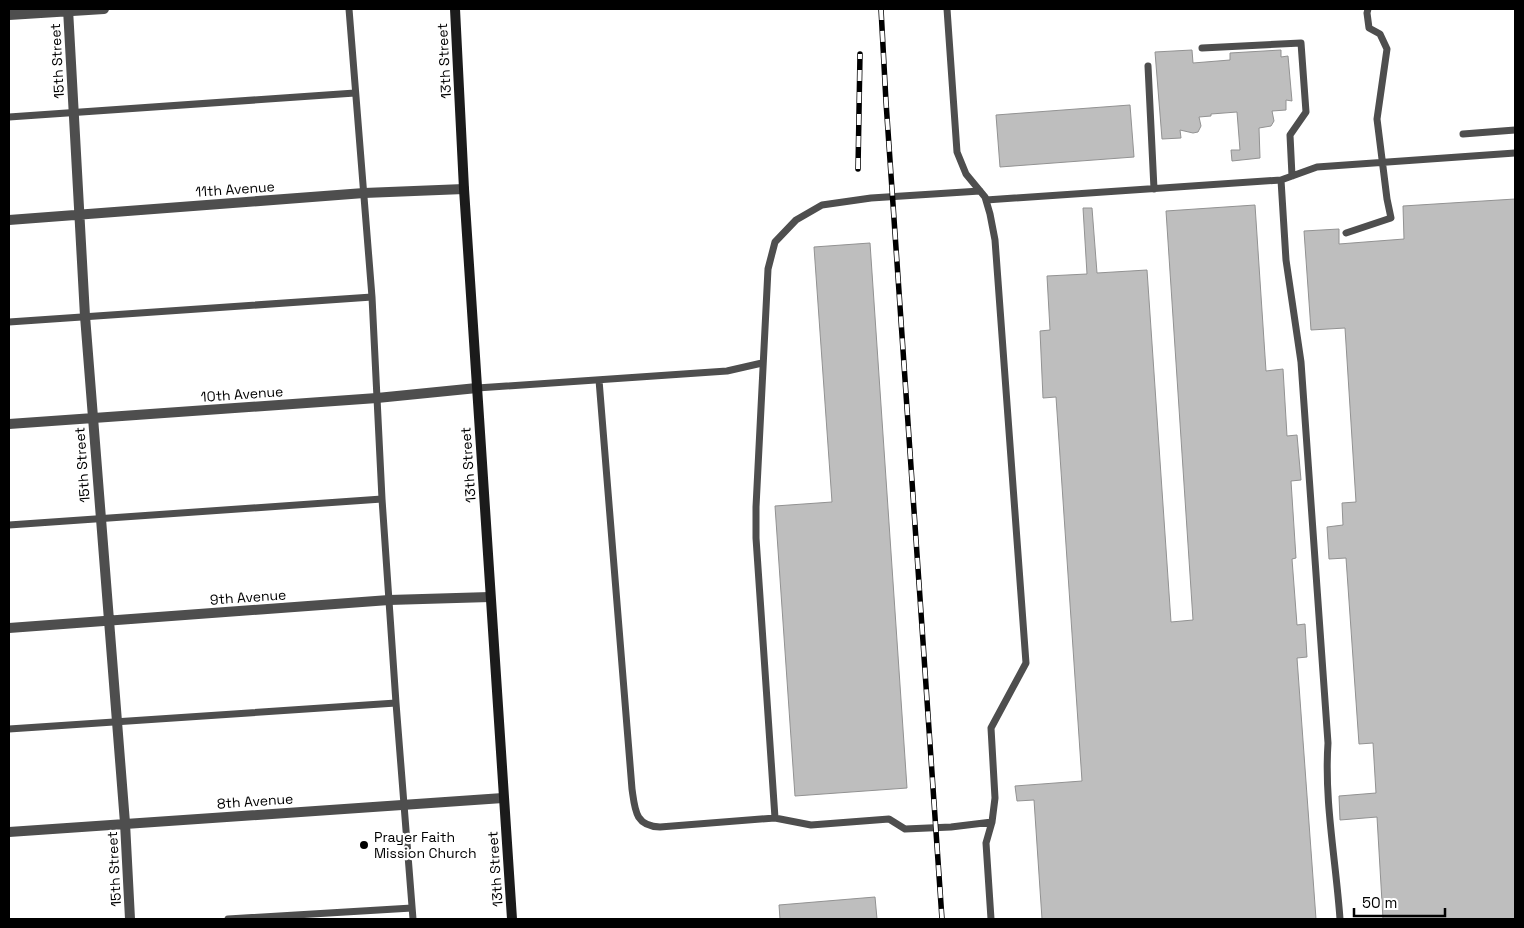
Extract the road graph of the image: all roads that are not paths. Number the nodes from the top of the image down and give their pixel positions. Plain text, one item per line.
1 (104, 9) edge
2 (349, 9) edge
3 (455, 9) edge
4 (947, 9) edge
5 (1368, 9) edge
6 (68, 10) edge
7 (9, 15) edge
8 (1202, 48) dead end
9 (1148, 66) dead end
10 (355, 93) junction
11 (74, 113) junction
12 (9, 118) edge
13 (1515, 130) edge
14 (1463, 134) dead end
15 (1515, 153) edge
16 (1382, 162) junction
17 (1292, 176) junction
18 (1281, 180) junction
19 (464, 189) junction
20 (1154, 189) junction
21 (980, 191) junction
22 (364, 193) junction
23 (986, 200) junction
24 (80, 215) junction
25 (9, 220) edge
26 (1346, 233) dead end
27 (372, 296) junction
28 (85, 316) junction
29 (9, 322) edge
30 (762, 363) junction
31 (599, 380) junction
32 (477, 388) junction
33 (377, 398) junction
34 (93, 419) junction
35 (9, 424) edge
36 (382, 499) junction
37 (100, 519) junction
38 (9, 525) edge
39 (490, 597) junction
40 (389, 600) junction
41 (108, 622) junction
42 (9, 628) edge
43 (396, 703) junction
44 (116, 722) junction
45 (9, 729) edge
46 (503, 798) junction
47 (404, 804) junction
48 (775, 818) junction
49 (992, 822) junction
50 (125, 824) junction
51 (9, 832) edge
52 (412, 908) junction
53 (130, 919) edge
54 (228, 919) edge
55 (413, 919) edge
56 (512, 919) edge
57 (991, 919) edge
58 (1340, 919) edge

1 - 6 street
2 - 10 lane
3 - 19 street, 13th Street
4 - 21 lane
5 - 16 lane
6 - 7 street
6 - 11 street, 15th Street
8 - 17 lane
9 - 20 lane
10 - 11 lane
10 - 22 lane
11 - 12 lane
11 - 24 street, 15th Street
13 - 14 lane
15 - 16 lane
16 - 17 lane
16 - 26 lane
17 - 18 lane
18 - 20 lane
18 - 58 lane
19 - 22 street, 11th Avenue
19 - 32 street, 13th Street
20 - 23 lane
21 - 23 lane
21 - 30 lane
22 - 24 street, 11th Avenue
22 - 27 lane
23 - 49 lane
24 - 25 street, 11th Avenue
24 - 28 street, 15th Street
27 - 28 lane
27 - 33 lane
28 - 29 lane
28 - 34 street, 15th Street
30 - 31 lane
30 - 48 lane
31 - 32 lane
31 - 48 lane
32 - 33 street, 10th Avenue
32 - 39 street, 13th Street
33 - 34 street, 10th Avenue
33 - 36 lane
34 - 35 street, 10th Avenue
34 - 37 street, 15th Street
36 - 37 lane
36 - 40 lane
37 - 38 lane
37 - 41 street, 15th Street
39 - 40 street, 9th Avenue
39 - 46 street, 13th Street
40 - 41 street, 9th Avenue
40 - 43 lane
41 - 42 street, 9th Avenue
41 - 44 street, 15th Street
43 - 44 lane
43 - 47 lane
44 - 45 lane
44 - 50 street, 15th Street
46 - 47 street, 8th Avenue
46 - 56 street, 13th Street
47 - 50 street, 8th Avenue
47 - 52 lane
48 - 49 lane
49 - 57 lane
50 - 51 street, 8th Avenue
50 - 53 street, 15th Street
52 - 54 lane
52 - 55 lane

